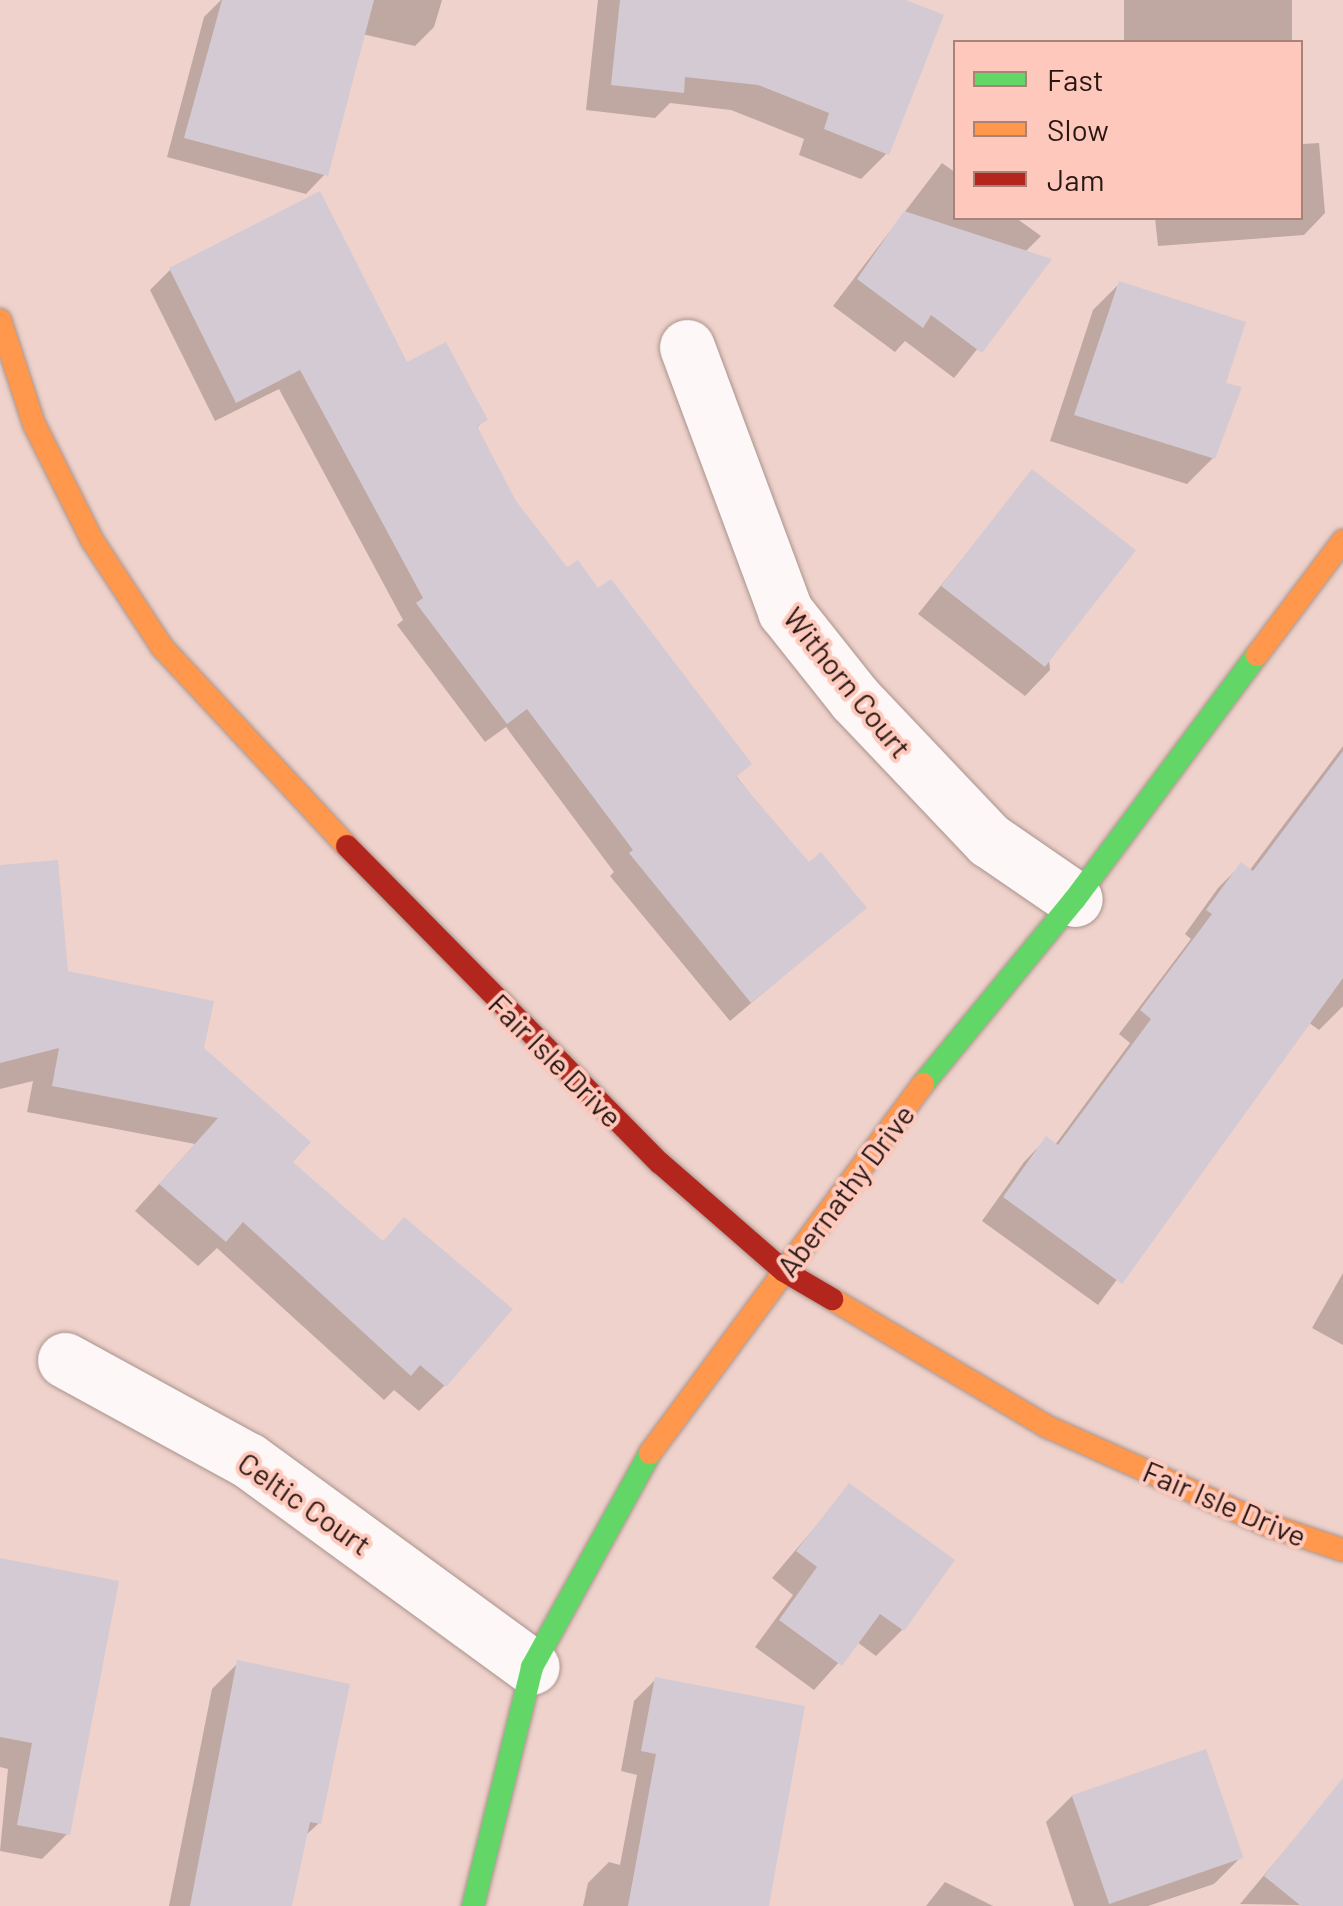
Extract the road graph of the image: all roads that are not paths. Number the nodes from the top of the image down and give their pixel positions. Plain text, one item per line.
1 (0, 320) edge
2 (686, 347) dead end
3 (1343, 541) edge
4 (1075, 898) junction
5 (784, 1271) junction
6 (65, 1360) dead end
7 (1343, 1550) edge
8 (532, 1667) junction
9 (473, 1906) edge

1 - 5 street, Fair Isle Drive
2 - 4 street, Withorn Court
3 - 4 street, Abernathy Drive
4 - 5 street, Abernathy Drive
5 - 7 street, Fair Isle Drive
5 - 8 street, Abernathy Drive
6 - 8 street, Celtic Court
8 - 9 street, Abernathy Drive

